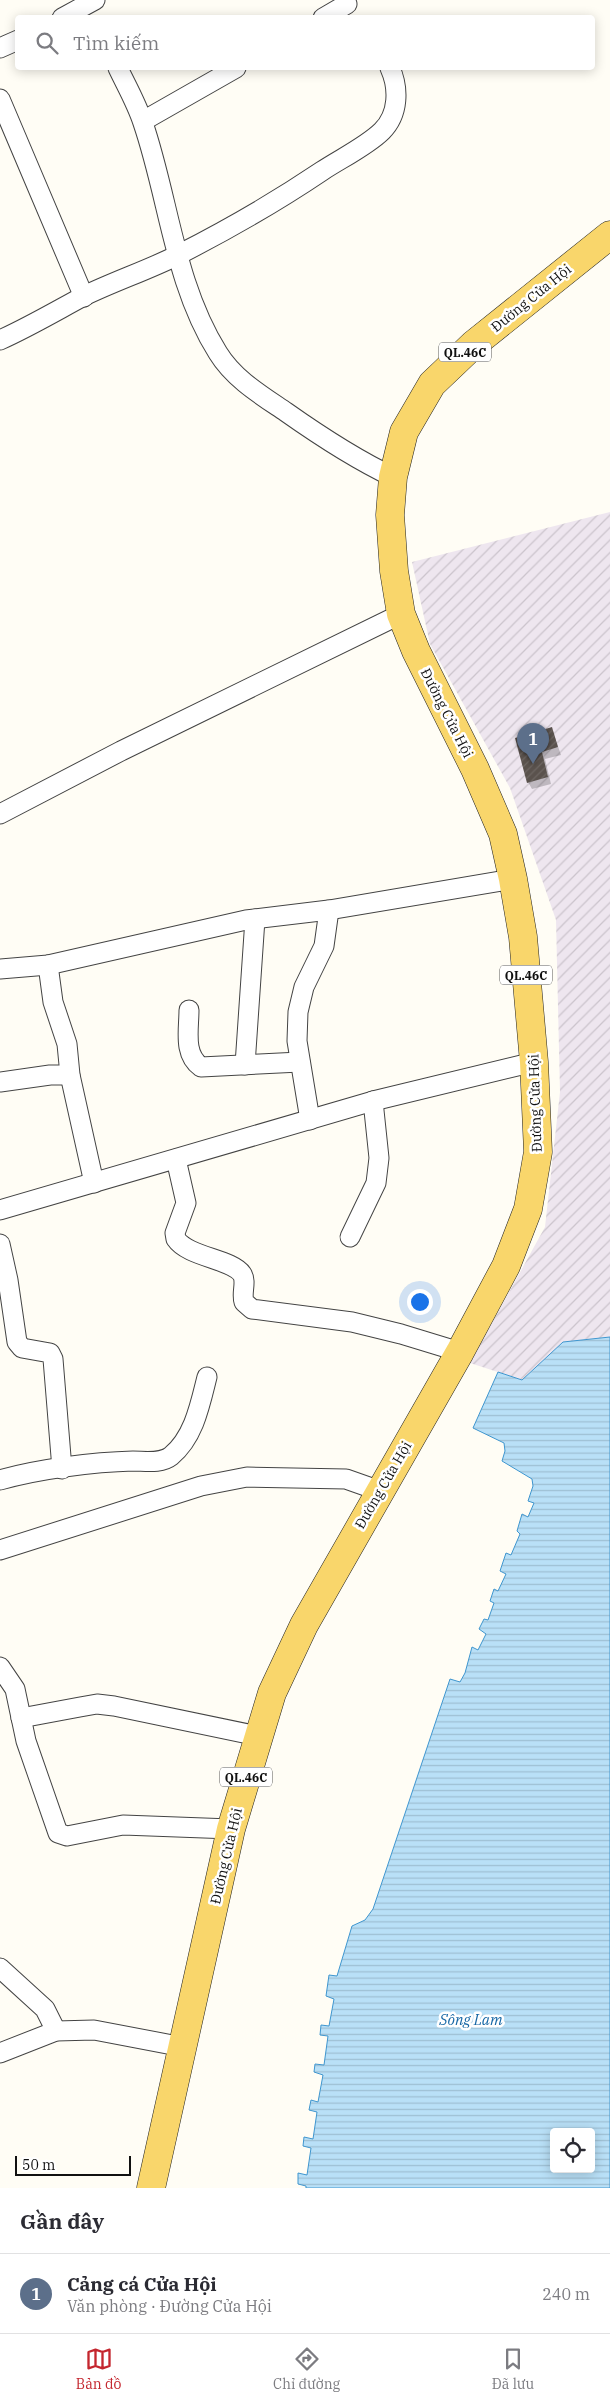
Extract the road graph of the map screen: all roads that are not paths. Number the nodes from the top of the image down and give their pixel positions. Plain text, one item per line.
1 (92, 7) edge
2 (350, 7) edge
3 (70, 15) edge
4 (330, 15) edge
5 (15, 41) edge
6 (0, 48) edge
7 (119, 70) edge
8 (232, 70) edge
9 (391, 70) edge
10 (0, 99) edge
11 (143, 121) junction
12 (610, 235) edge
13 (176, 256) junction
14 (84, 297) junction
15 (0, 340) edge
16 (393, 477) junction
17 (399, 603) junction
18 (0, 814) edge
19 (513, 879) junction
20 (329, 910) junction
21 (255, 919) junction
22 (48, 965) junction
23 (0, 969) edge
24 (189, 1010) dead end
25 (300, 1062) junction
26 (534, 1062) junction
27 (245, 1065) junction
28 (70, 1074) junction
29 (0, 1082) edge
30 (373, 1101) junction
31 (310, 1120) junction
32 (176, 1159) junction
33 (94, 1183) junction
34 (0, 1210) edge
35 (350, 1237) dead end
36 (0, 1244) edge
37 (457, 1358) junction
38 (207, 1377) dead end
39 (62, 1468) junction
40 (0, 1480) edge
41 (380, 1491) junction
42 (1, 1547) edge
43 (0, 1667) edge
44 (21, 1718) junction
45 (258, 1736) junction
46 (231, 1829) junction
47 (0, 1968) edge
48 (56, 2031) junction
49 (183, 2047) junction
50 (0, 2054) edge
51 (151, 2188) edge

1 - 3 street
2 - 4 street
5 - 6 street
7 - 11 street
8 - 11 street
9 - 13 street
10 - 14 street
11 - 13 street
12 - 16 main road, Đường Cửa Hội / QL.46C
13 - 14 street
13 - 16 street
14 - 15 street
16 - 17 main road, Đường Cửa Hội / QL.46C
17 - 18 street
17 - 19 main road, Đường Cửa Hội / QL.46C
19 - 20 street
19 - 26 main road, Đường Cửa Hội / QL.46C
20 - 21 street
20 - 25 street
21 - 22 street
21 - 27 street
22 - 23 street
22 - 28 street
24 - 27 street
25 - 27 street
25 - 31 street
26 - 30 street
26 - 37 main road, Đường Cửa Hội / QL.46C
28 - 29 street
28 - 33 street
30 - 31 street
30 - 35 street
31 - 32 street
32 - 33 street
32 - 37 street
33 - 34 street
36 - 39 street
37 - 41 main road, Đường Cửa Hội / QL.46C
38 - 39 street
39 - 40 street
41 - 42 street
41 - 45 main road, Đường Cửa Hội / QL.46C
43 - 44 street
44 - 45 street
44 - 46 street
45 - 46 main road, Đường Cửa Hội / QL.46C
46 - 49 main road, Đường Cửa Hội / QL.46C
47 - 48 street
48 - 49 street
48 - 50 street
49 - 51 main road, Đường Cửa Hội / QL.46C

